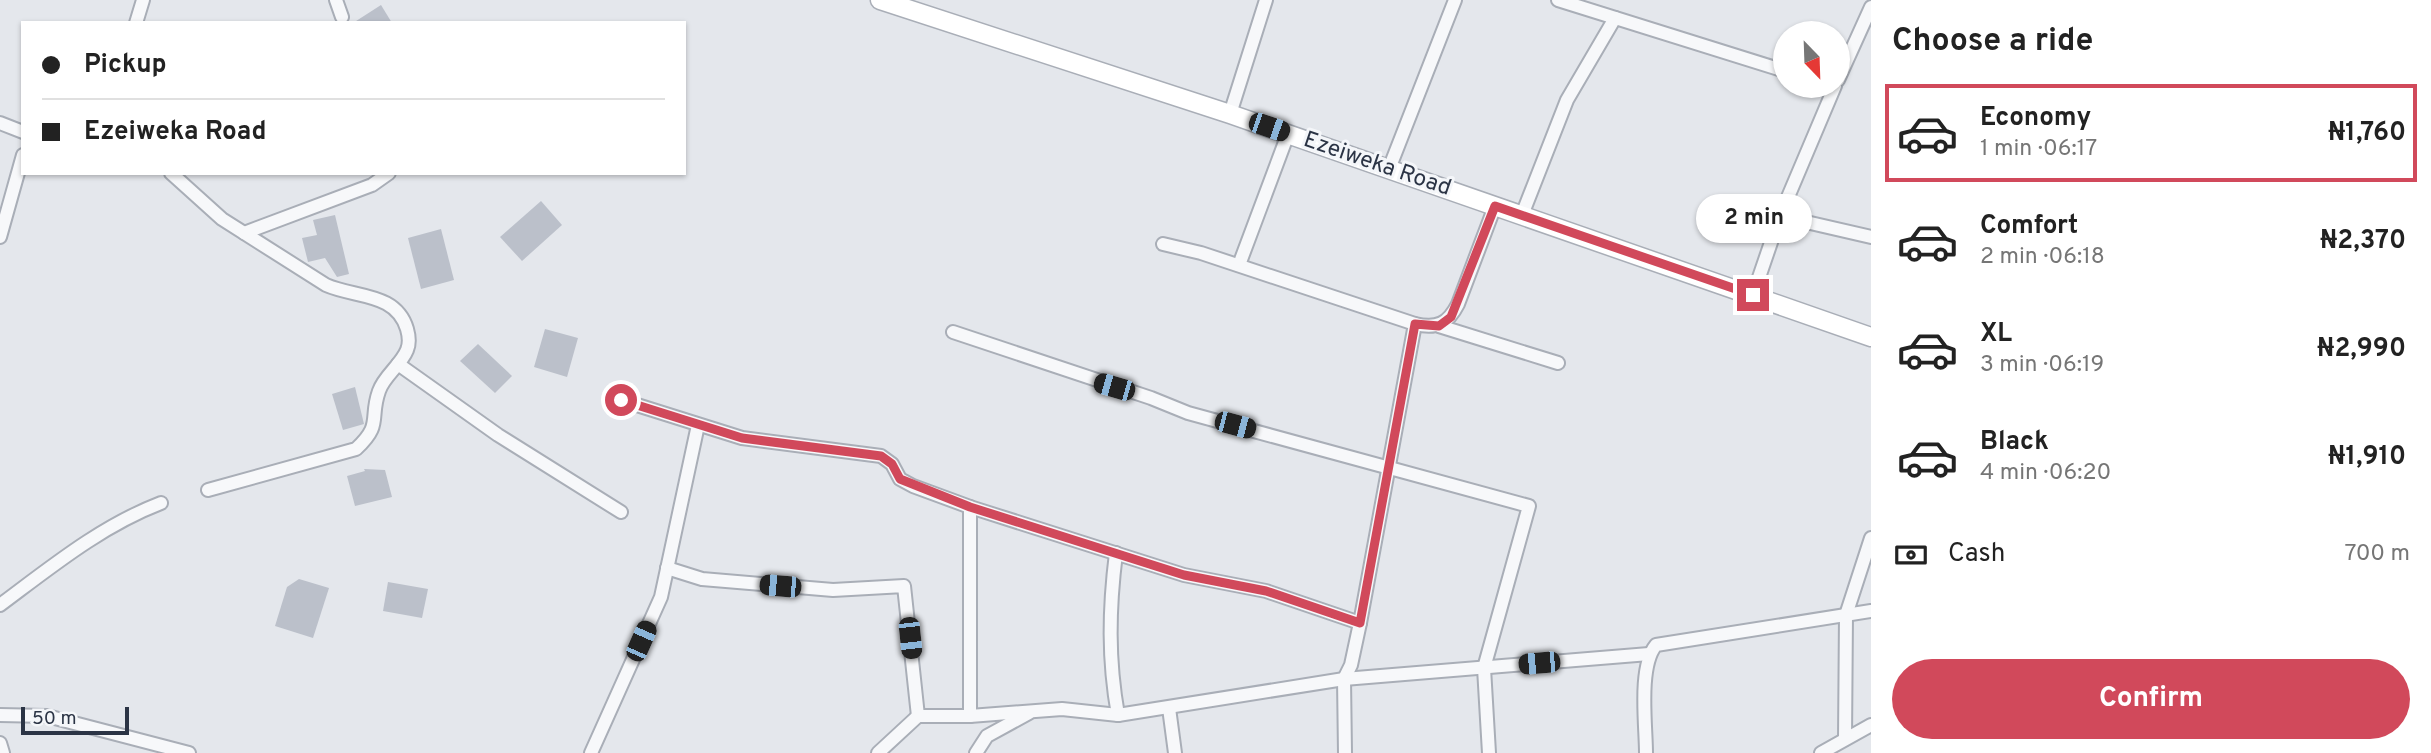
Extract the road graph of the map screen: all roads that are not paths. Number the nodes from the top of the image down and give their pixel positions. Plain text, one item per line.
1 (143, 0) edge
2 (336, 0) edge
3 (880, 0) edge
4 (1266, 0) edge
5 (1455, 0) edge
6 (1558, 0) edge
7 (1871, 7) edge
8 (342, 17) dead end
9 (1615, 18) junction
10 (137, 21) edge
11 (1850, 53) edge
12 (1773, 67) edge
13 (1829, 98) edge
14 (1230, 114) junction
15 (0, 123) edge
16 (21, 131) edge
17 (1288, 134) junction
18 (21, 162) edge
19 (1389, 169) junction
20 (173, 175) edge
21 (385, 175) edge
22 (1495, 206) junction
23 (1522, 215) junction
24 (1780, 216) junction
25 (244, 233) junction
26 (0, 237) edge
27 (1871, 237) edge
28 (1163, 244) dead end
29 (1239, 265) junction
30 (1753, 295) junction
31 (1415, 324) junction
32 (1439, 326) junction
33 (953, 332) dead end
34 (1871, 337) edge
35 (1558, 362) dead end
36 (398, 364) junction
37 (621, 400) dead end
38 (698, 425) junction
39 (1390, 466) junction
40 (208, 490) dead end
41 (161, 503) dead end
42 (970, 507) junction
43 (621, 512) dead end
44 (1871, 538) edge
45 (1116, 553) junction
46 (667, 568) junction
47 (0, 605) edge
48 (1871, 611) edge
49 (1846, 615) junction
50 (1360, 623) junction
51 (1649, 654) junction
52 (1484, 668) junction
53 (1344, 679) junction
54 (1169, 708) junction
55 (1036, 709) junction
56 (0, 715) edge
57 (1118, 715) junction
58 (918, 716) junction
59 (970, 716) junction
60 (1871, 725) edge
61 (1845, 739) junction
62 (0, 743) edge
63 (3, 753) edge
64 (189, 753) edge
65 (591, 753) edge
66 (878, 753) edge
67 (976, 753) edge
68 (1175, 753) edge
69 (1345, 753) edge
70 (1489, 753) edge
71 (1646, 753) edge
72 (1821, 753) edge

1 - 10 street
2 - 8 street
3 - 14 main road, Ezeiweka Road
4 - 14 street
5 - 19 street
6 - 9 street
7 - 11 street
9 - 12 street
9 - 23 street
13 - 24 street
14 - 17 main road, Ezeiweka Road
15 - 16 street
17 - 19 main road, Ezeiweka Road
17 - 29 street
18 - 26 street
19 - 22 main road, Ezeiweka Road
20 - 25 street
21 - 25 street
22 - 23 main road, Ezeiweka Road
22 - 32 street
23 - 30 main road, Ezeiweka Road
24 - 27 street
24 - 30 street
25 - 36 street
28 - 29 street
29 - 31 street
30 - 34 main road, Ezeiweka Road
31 - 32 street
31 - 39 street
32 - 35 street
33 - 39 street
36 - 40 street
36 - 43 street
37 - 38 street
38 - 42 street
38 - 46 street
39 - 50 street
39 - 52 street
41 - 47 street
42 - 45 street
42 - 59 street
44 - 49 street
45 - 50 street
45 - 57 street
46 - 58 street
46 - 65 street
48 - 49 street
49 - 51 street
49 - 61 street
50 - 53 street
51 - 52 street
51 - 71 street
52 - 53 street
52 - 70 street
53 - 54 street
53 - 69 street
54 - 57 street
54 - 68 street
55 - 57 street
55 - 59 street
55 - 67 street
56 - 64 street
58 - 59 street
58 - 66 street
60 - 61 street
61 - 72 street
62 - 63 street

